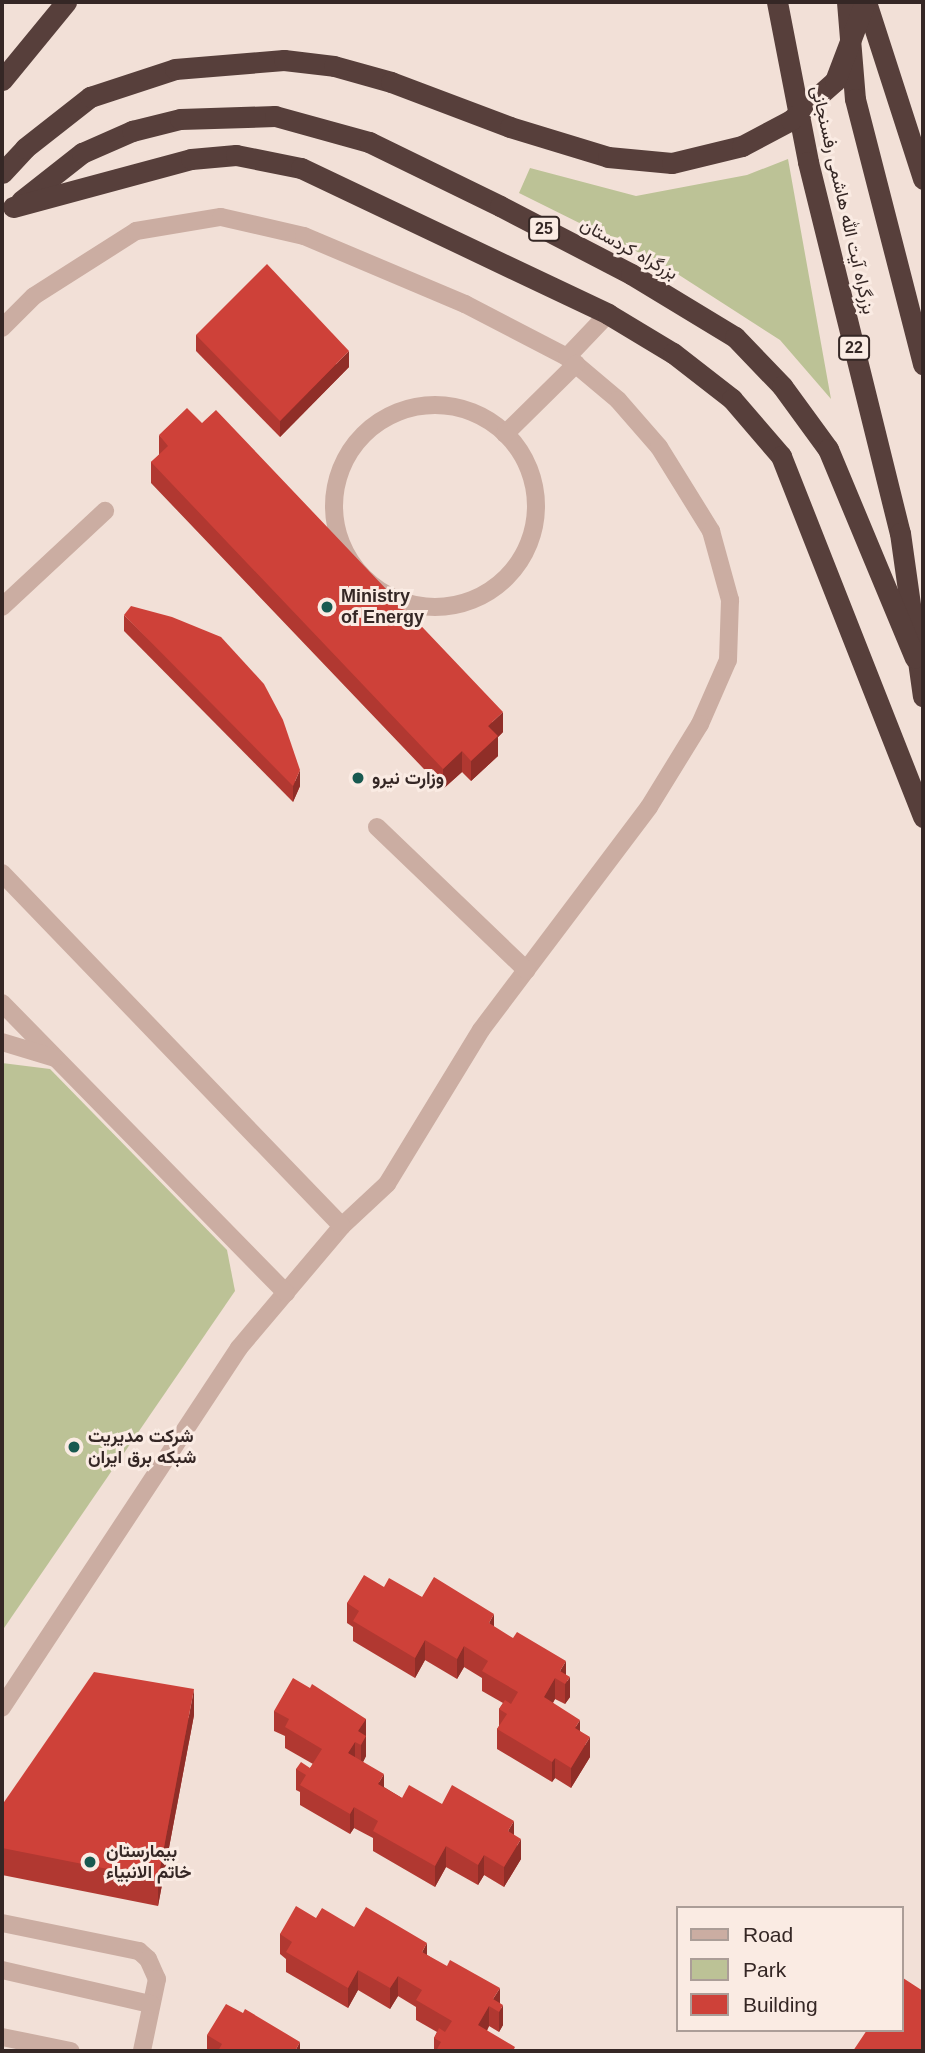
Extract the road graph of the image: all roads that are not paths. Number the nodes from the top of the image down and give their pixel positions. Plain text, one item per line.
1 (66, 2) edge
2 (777, 2) edge
3 (847, 2) edge
4 (866, 2) edge
5 (2, 80) edge
6 (2, 173) edge
7 (923, 179) edge
8 (7, 210) edge
9 (608, 314) junction
10 (2, 328) edge
11 (572, 361) junction
12 (923, 364) edge
13 (505, 434) junction
14 (105, 510) dead end
15 (2, 607) edge
16 (915, 658) junction
17 (923, 696) edge
18 (923, 817) edge
19 (377, 827) dead end
20 (2, 873) edge
21 (526, 970) junction
22 (2, 1003) edge
23 (2, 1042) edge
24 (57, 1059) junction
25 (342, 1226) junction
26 (286, 1293) junction
27 (2, 1708) edge
28 (2, 1923) edge
29 (2, 1970) edge
30 (151, 2004) junction
31 (2, 2037) edge
32 (71, 2051) edge
33 (142, 2051) edge

1 - 5 highway
2 - 16 highway, بزرگراه آیت الله هاشمی رفسنجانی / 22
3 - 12 highway, بزرگراه آیت الله هاشمی رفسنجانی
4 - 6 highway
4 - 7 highway
8 - 9 highway
8 - 16 highway, بزرگراه کردستان / 25
9 - 11 lane
9 - 18 highway
10 - 11 lane
11 - 13 lane
11 - 21 lane
13 - 13 lane
14 - 15 lane
16 - 17 highway, بزرگراه آیت الله هاشمی رفسنجانی / 22
19 - 21 lane
20 - 25 lane
21 - 25 lane
22 - 24 lane
23 - 24 lane
24 - 26 lane
25 - 26 lane
26 - 27 lane
28 - 30 lane
29 - 30 lane
30 - 33 lane
31 - 32 lane

